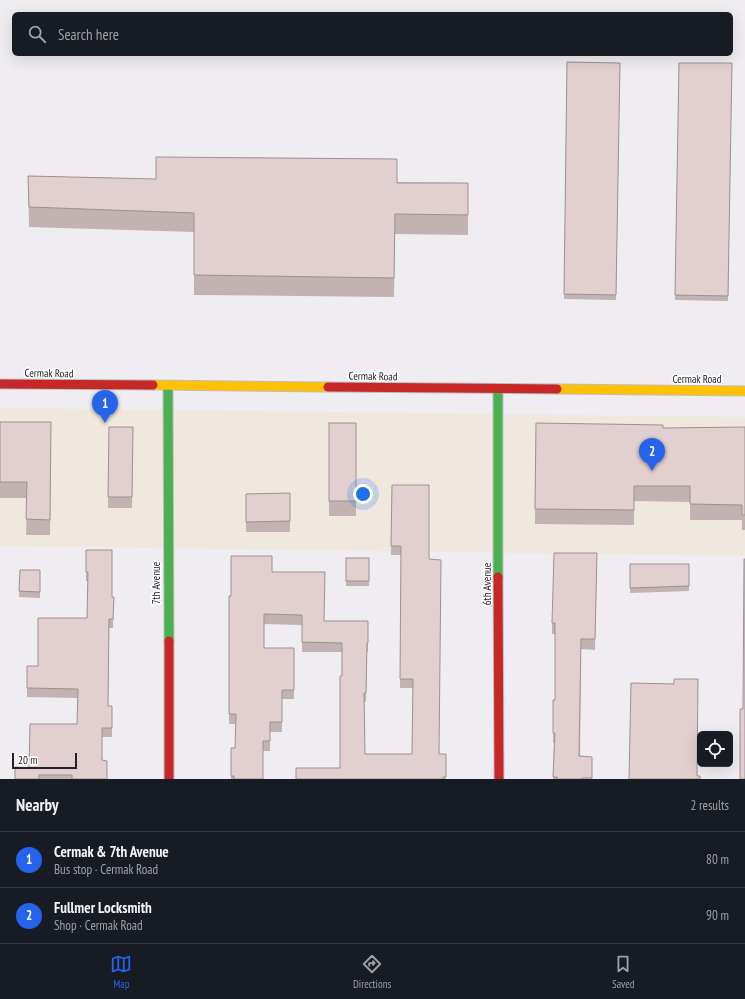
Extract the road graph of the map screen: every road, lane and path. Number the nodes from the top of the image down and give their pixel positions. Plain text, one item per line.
1 (0, 384) edge
2 (168, 386) junction
3 (498, 389) junction
4 (745, 391) edge
5 (169, 779) edge
6 (499, 779) edge

1 - 2 street, Cermak Road
2 - 3 street, Cermak Road
2 - 5 street, 7th Avenue
3 - 4 street, Cermak Road
3 - 6 street, 6th Avenue

